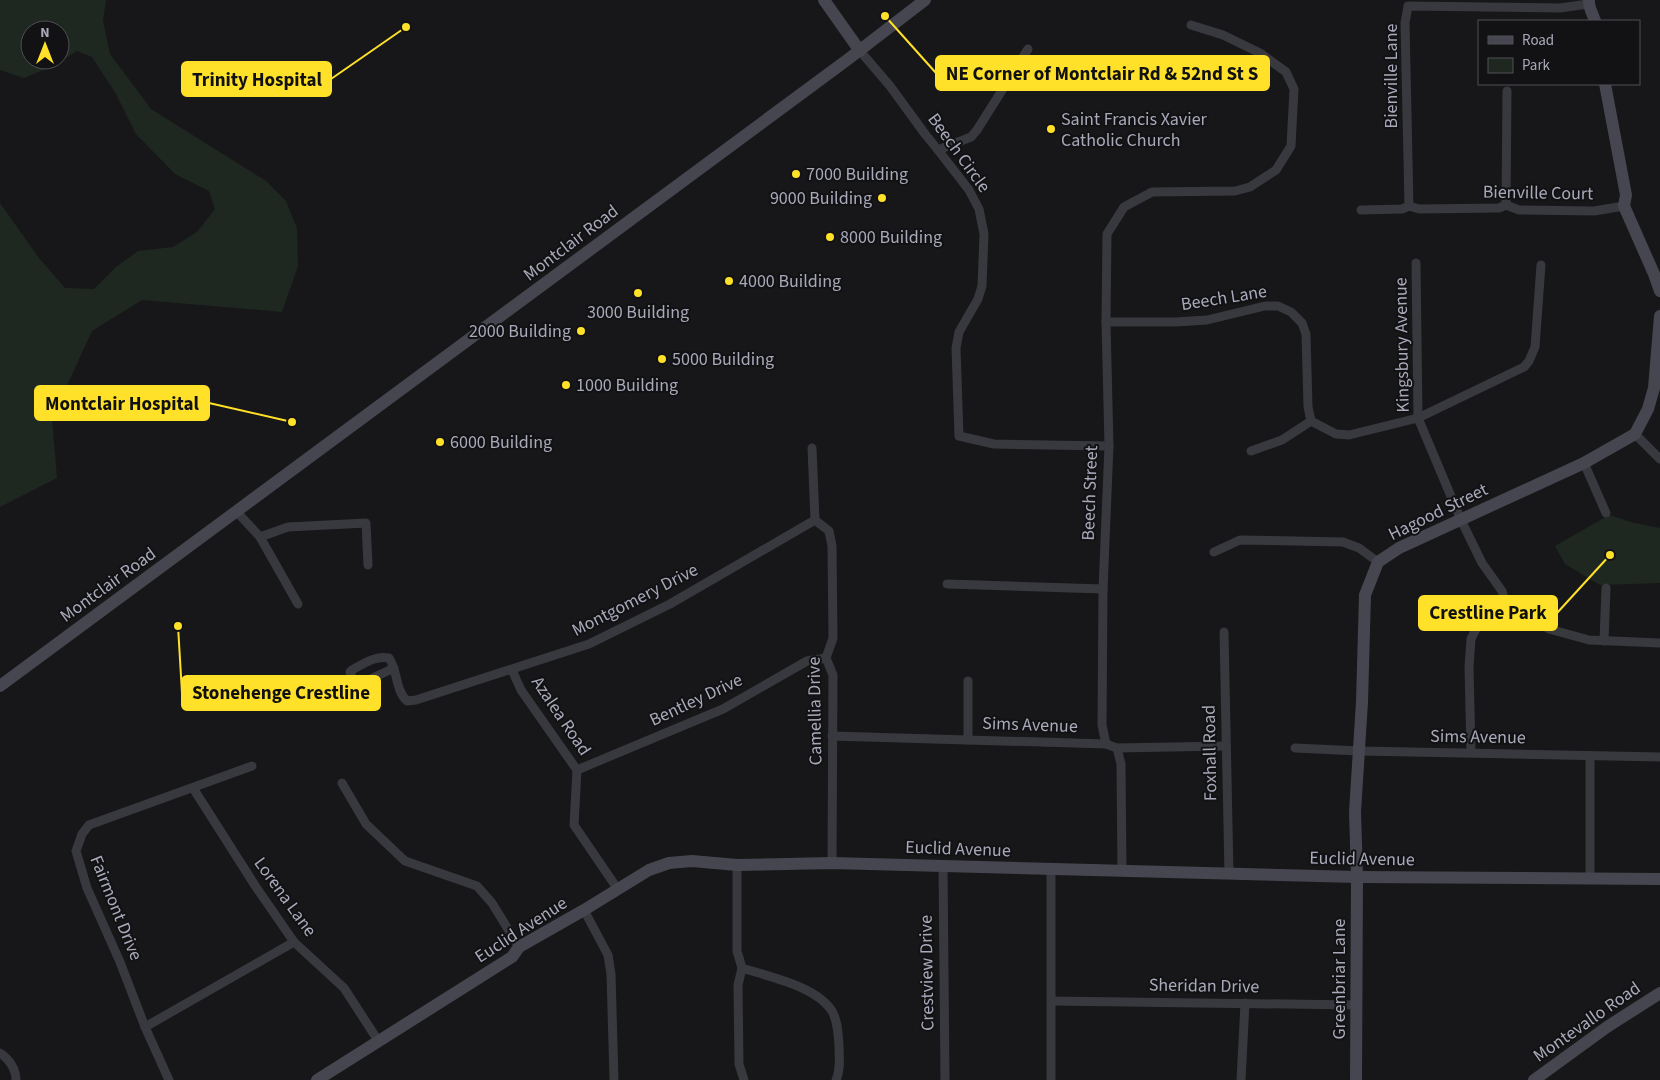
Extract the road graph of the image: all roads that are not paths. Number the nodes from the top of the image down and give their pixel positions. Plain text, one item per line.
1 (824, 0) edge
2 (925, 0) edge
3 (1589, 2) edge
4 (1595, 20) edge
5 (1191, 25) dead end
6 (1028, 49) dead end
7 (860, 51) junction
8 (1606, 85) edge
9 (1507, 91) dead end
10 (938, 150) junction
11 (1506, 205) junction
12 (1409, 206) junction
13 (1624, 206) junction
14 (1362, 210) dead end
15 (1416, 264) dead end
16 (1541, 265) dead end
17 (1657, 275) edge
18 (1660, 291) edge
19 (1660, 316) edge
20 (1106, 322) junction
21 (1418, 418) junction
22 (1311, 421) junction
23 (1635, 434) junction
24 (1109, 446) junction
25 (812, 448) dead end
26 (1251, 451) dead end
27 (1660, 459) edge
28 (1584, 463) junction
29 (237, 512) junction
30 (1606, 513) dead end
31 (815, 520) junction
32 (1461, 520) junction
33 (260, 537) junction
34 (1214, 552) dead end
35 (1378, 562) junction
36 (368, 565) dead end
37 (947, 584) dead end
38 (1606, 588) dead end
39 (1102, 589) junction
40 (1505, 601) junction
41 (298, 604) dead end
42 (1224, 632) dead end
43 (1604, 641) junction
44 (1660, 643) edge
45 (826, 658) junction
46 (394, 668) dead end
47 (512, 670) junction
48 (968, 682) dead end
49 (0, 686) edge
50 (832, 736) junction
51 (968, 740) junction
52 (1106, 744) junction
53 (1226, 746) junction
54 (1117, 748) junction
55 (1295, 748) dead end
56 (1359, 751) junction
57 (1471, 752) junction
58 (1590, 756) junction
59 (1660, 757) edge
60 (252, 766) dead end
61 (577, 770) junction
62 (342, 784) dead end
63 (193, 788) junction
64 (832, 864) junction
65 (737, 865) junction
66 (943, 866) junction
67 (1051, 870) junction
68 (1122, 870) junction
69 (1229, 874) junction
70 (1357, 878) junction
71 (1590, 878) junction
72 (1660, 879) edge
73 (617, 888) junction
74 (584, 910) junction
75 (294, 942) junction
76 (519, 947) junction
77 (742, 968) junction
78 (1660, 992) edge
79 (1052, 1001) junction
80 (1245, 1003) junction
81 (1356, 1005) junction
82 (145, 1027) junction
83 (379, 1042) junction
84 (0, 1054) edge
85 (16, 1080) edge
86 (168, 1080) edge
87 (317, 1080) edge
88 (614, 1080) edge
89 (744, 1080) edge
90 (836, 1080) edge
91 (945, 1080) edge
92 (1051, 1080) edge
93 (1241, 1080) edge
94 (1356, 1080) edge
95 (1534, 1080) edge

1 - 7 street
2 - 7 street, Montclair Road
3 - 4 street
3 - 12 street, Bienville Lane
5 - 20 street, Beech Street
6 - 10 street
7 - 10 street, Beech Circle
7 - 29 street, Montclair Road
8 - 13 street
9 - 11 street
10 - 24 street, Beech Circle
11 - 12 street, Bienville Court
11 - 13 street, Bienville Court
12 - 14 street, Bienville Court
13 - 17 street
15 - 21 street, Kingsbury Avenue
16 - 21 street
17 - 18 street
19 - 23 street
20 - 22 street, Beech Lane
20 - 24 street, Beech Street
21 - 22 street
21 - 32 street, Kingsbury Avenue
22 - 26 street
23 - 27 street
23 - 28 street, Hagood Street
24 - 39 street, Beech Street
25 - 31 street
28 - 30 street
28 - 32 street, Hagood Street
29 - 33 street
29 - 49 street, Montclair Road
31 - 45 street, Camellia Drive
31 - 47 street, Montgomery Drive
32 - 35 street, Hagood Street
32 - 40 street, Kingsbury Avenue
33 - 36 street
33 - 41 street
34 - 35 street
35 - 56 street, Hagood Street
37 - 39 street
38 - 43 street
39 - 52 street, Beech Street
40 - 43 street, Kingsbury Avenue
40 - 57 street
42 - 53 street, Foxhall Road
43 - 44 street, Kingsbury Avenue
45 - 50 street, Camellia Drive
45 - 61 street, Bentley Drive
46 - 47 street, Montgomery Drive
47 - 61 street, Azalea Road
48 - 51 street
50 - 51 street, Sims Avenue
50 - 64 street, Camellia Drive
51 - 52 street, Sims Avenue
52 - 54 street, Sims Avenue
53 - 54 street, Sims Avenue
53 - 69 street, Foxhall Road
54 - 68 street
55 - 56 street, Sims Avenue
56 - 57 street, Sims Avenue
56 - 70 street, Hagood Street
57 - 58 street, Sims Avenue
58 - 59 street, Sims Avenue
58 - 71 street
60 - 63 street, Fairmont Drive
61 - 73 street, Azalea Road
62 - 76 street
63 - 75 street, Lorena Lane
63 - 82 street, Fairmont Drive
64 - 65 street, Euclid Avenue
64 - 66 street, Euclid Avenue
65 - 73 street, Euclid Avenue
65 - 77 street
66 - 67 street, Euclid Avenue
66 - 91 street, Crestview Drive
67 - 68 street, Euclid Avenue
67 - 79 street
68 - 69 street, Euclid Avenue
69 - 70 street, Euclid Avenue
70 - 71 street, Euclid Avenue
70 - 81 street, Greenbriar Lane
71 - 72 street, Euclid Avenue
73 - 74 street, Euclid Avenue
74 - 76 street, Euclid Avenue
74 - 88 street
75 - 82 street
75 - 83 street, Lorena Lane
76 - 83 street, Euclid Avenue
77 - 89 street
77 - 90 street
78 - 95 street, Montevallo Road
79 - 80 street, Sheridan Drive
79 - 92 street
80 - 81 street, Sheridan Drive
80 - 93 street
81 - 94 street, Greenbriar Lane
82 - 86 street, Fairmont Drive
83 - 87 street, Euclid Avenue
84 - 85 street

